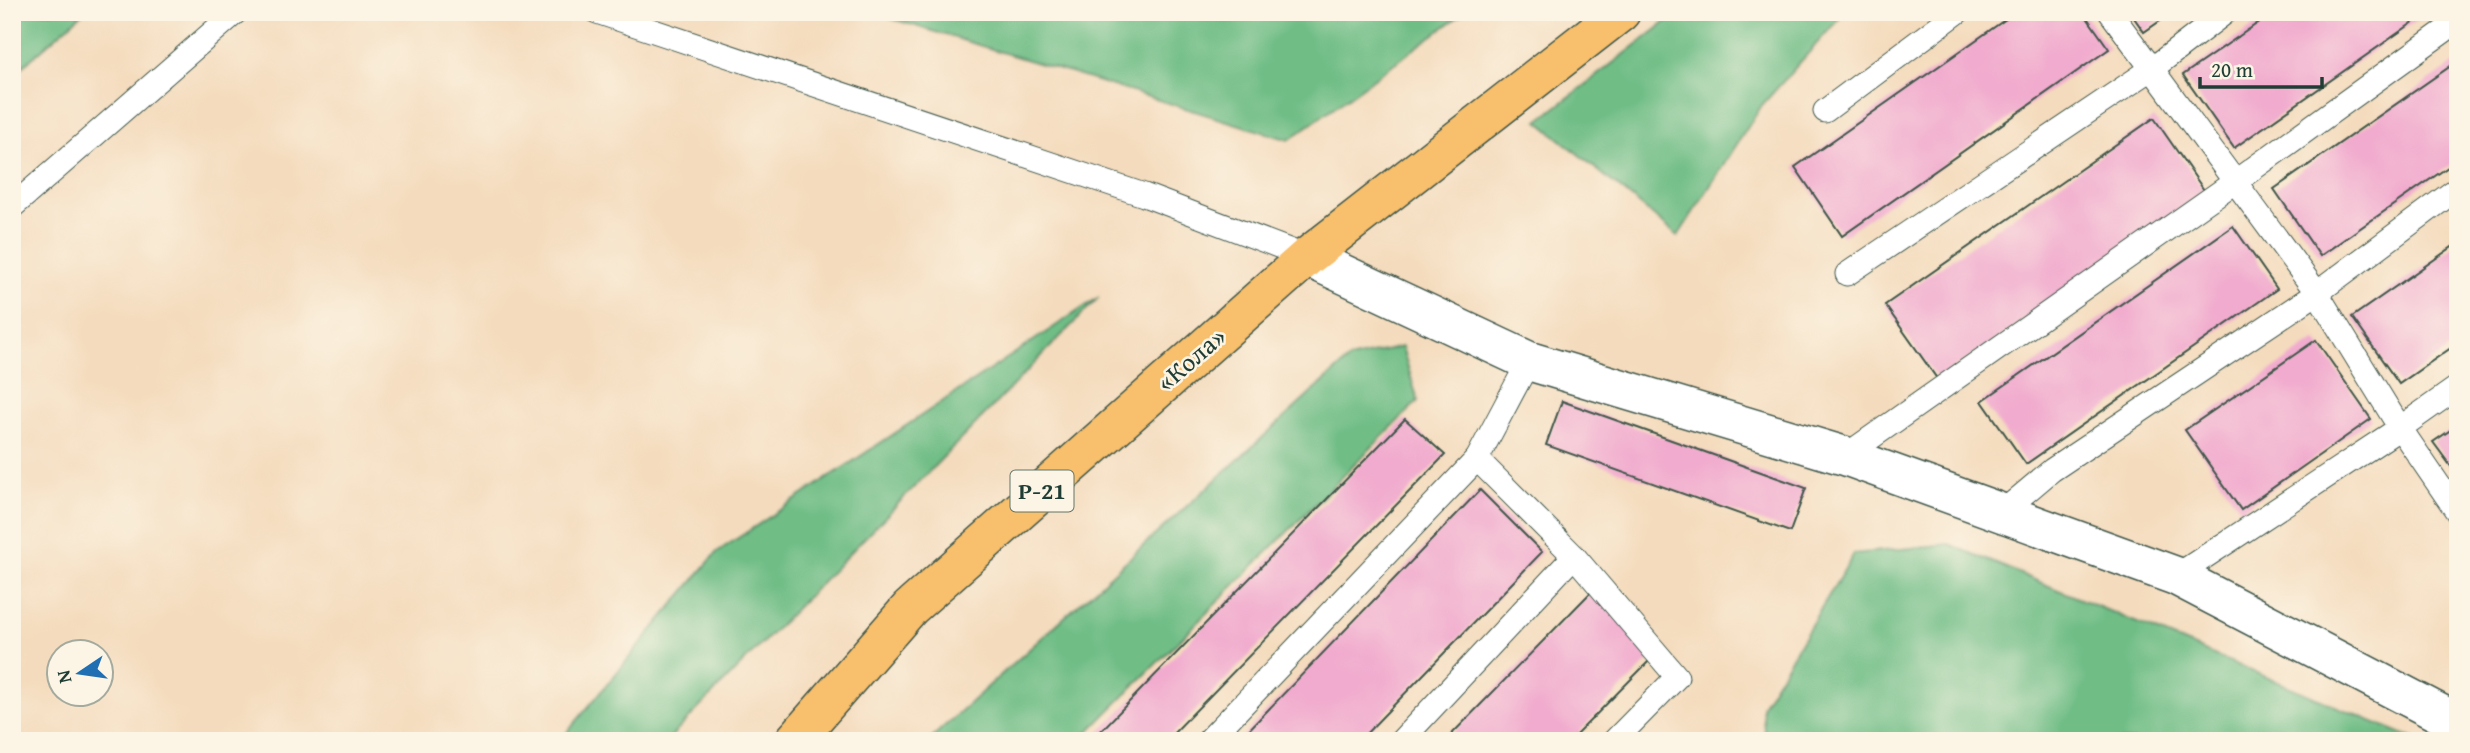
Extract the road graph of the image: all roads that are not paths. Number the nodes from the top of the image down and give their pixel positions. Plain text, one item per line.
1 (236, 12) edge
2 (597, 12) edge
3 (1620, 12) edge
4 (1958, 12) edge
5 (2109, 12) edge
6 (2226, 12) edge
7 (2458, 21) edge
8 (2153, 68) junction
9 (1825, 111) dead end
10 (2236, 181) junction
11 (2458, 188) edge
12 (12, 207) edge
13 (1307, 257) junction
14 (1847, 274) dead end
15 (2317, 293) junction
16 (1529, 361) junction
17 (2458, 387) edge
18 (2400, 428) junction
19 (1845, 456) junction
20 (1477, 459) junction
21 (2001, 513) junction
22 (2458, 513) edge
23 (1574, 556) junction
24 (2176, 576) junction
25 (2458, 723) edge
26 (794, 741) edge
27 (1208, 741) edge
28 (1401, 741) edge
29 (1614, 741) edge

1 - 12 lane
2 - 13 lane
3 - 13 highway, «Кола» / Р-21
4 - 9 lane
5 - 8 lane
6 - 8 lane
7 - 10 lane
8 - 10 lane
8 - 14 lane
10 - 15 lane
10 - 19 lane
11 - 15 lane
13 - 16 street
13 - 26 highway, «Кола» / Р-21
15 - 18 lane
15 - 21 lane
16 - 19 street
16 - 20 lane
17 - 18 lane
18 - 22 lane
18 - 24 lane
19 - 21 street
20 - 23 lane
20 - 27 lane
21 - 24 street
23 - 28 lane
23 - 29 lane
24 - 25 street

